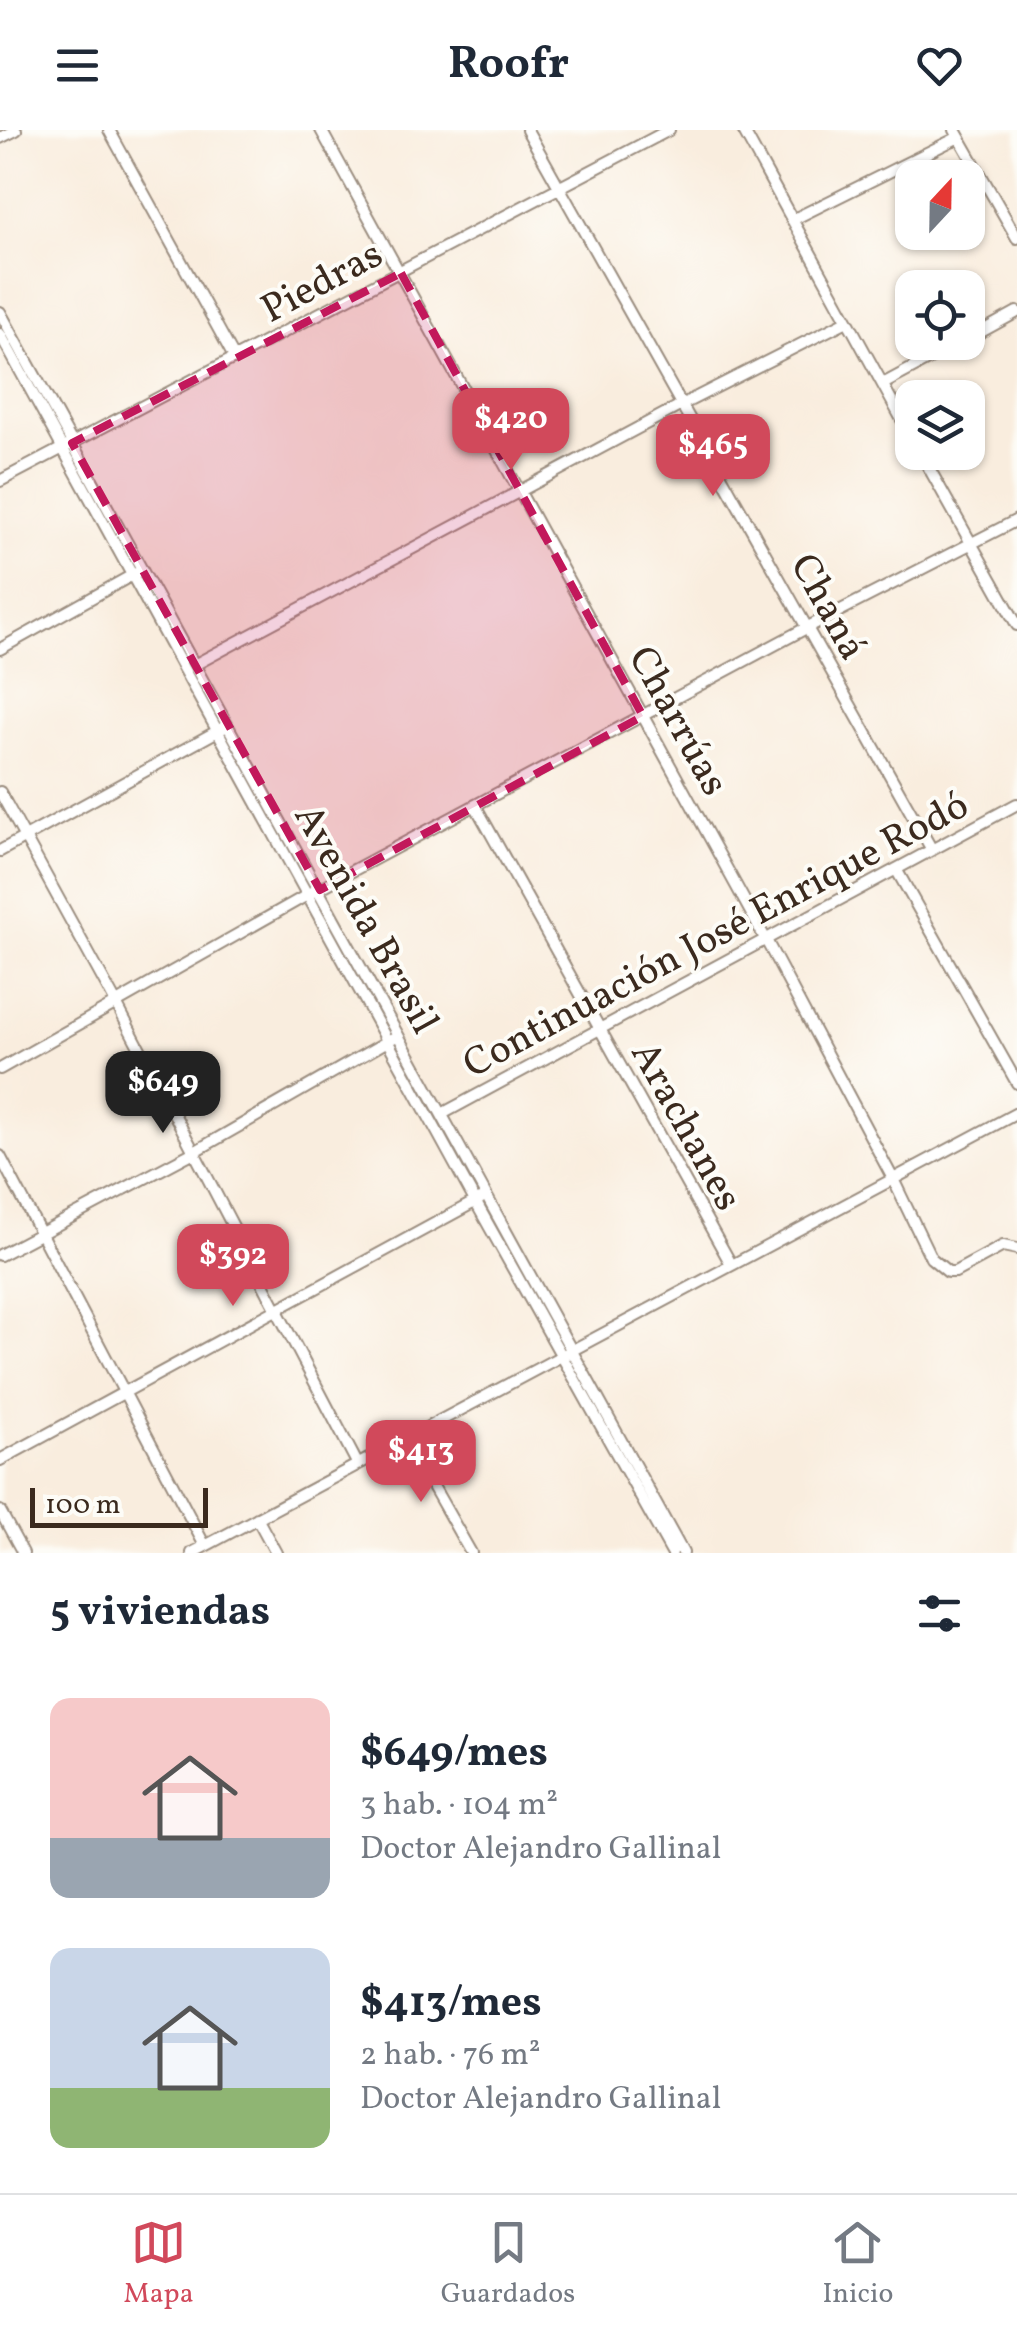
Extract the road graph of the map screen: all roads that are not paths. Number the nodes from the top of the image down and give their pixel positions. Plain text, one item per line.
1 (16, 130) edge
2 (110, 130) edge
3 (321, 130) edge
4 (527, 130) edge
5 (670, 130) edge
6 (743, 130) edge
7 (957, 134) edge
8 (0, 138) edge
9 (557, 186) junction
10 (792, 220) junction
11 (1017, 238) edge
12 (401, 273) junction
13 (0, 312) edge
14 (1017, 312) edge
15 (848, 321) junction
16 (985, 330) edge
17 (0, 334) edge
18 (235, 359) junction
19 (928, 360) edge
20 (883, 384) junction
21 (683, 404) junction
22 (895, 406) edge
23 (67, 446) junction
24 (930, 470) edge
25 (0, 481) edge
26 (520, 491) junction
27 (1017, 520) edge
28 (969, 542) junction
29 (137, 572) junction
30 (1017, 626) edge
31 (808, 628) junction
32 (0, 649) edge
33 (196, 664) junction
34 (643, 716) junction
35 (224, 728) junction
36 (0, 792) edge
37 (1017, 804) edge
38 (475, 805) junction
39 (24, 838) junction
40 (932, 850) junction
41 (0, 852) edge
42 (896, 869) junction
43 (314, 892) junction
44 (766, 940) junction
45 (118, 1005) junction
46 (600, 1029) junction
47 (393, 1038) junction
48 (0, 1068) edge
49 (1017, 1083) edge
50 (1017, 1113) edge
51 (442, 1114) junction
52 (194, 1152) junction
53 (0, 1156) edge
54 (892, 1177) junction
55 (480, 1199) junction
56 (40, 1234) junction
57 (1017, 1249) edge
58 (0, 1255) edge
59 (731, 1264) junction
60 (275, 1309) junction
61 (565, 1352) junction
62 (124, 1392) junction
63 (405, 1437) junction
64 (0, 1460) edge
65 (357, 1463) junction
66 (0, 1511) edge
67 (256, 1518) junction
68 (204, 1546) junction
69 (23, 1553) edge
70 (192, 1553) edge
71 (276, 1553) edge
72 (471, 1553) edge
73 (672, 1553) edge
74 (683, 1553) edge

1 - 8 street
2 - 18 street
3 - 12 street, Charrúas
4 - 9 street, Chaná
5 - 9 street, Piedras
6 - 10 street
7 - 10 street
7 - 11 street
9 - 12 street, Piedras
9 - 21 street, Chaná
10 - 15 street
12 - 18 street, Piedras
12 - 26 street, Charrúas
13 - 23 street, Avenida Brasil
14 - 16 street
15 - 20 street
15 - 21 street
17 - 23 street, Avenida Brasil
18 - 23 street, Piedras
19 - 20 street
20 - 22 street
21 - 26 street
21 - 31 street, Chaná
23 - 25 street, Piedras
23 - 29 street, Avenida Brasil
24 - 28 street
26 - 33 street
26 - 34 street, Charrúas
27 - 28 street
28 - 30 street
28 - 31 street
29 - 32 street
29 - 33 street, Avenida Brasil
29 - 35 street, Avenida Brasil
31 - 34 street
31 - 40 street, Chaná
33 - 35 street, Avenida Brasil
34 - 38 street
34 - 44 street, Charrúas
35 - 39 street
35 - 43 street, Avenida Brasil
36 - 39 street
37 - 40 street, Continuación José Enrique Rodó
38 - 43 street
38 - 46 street, Arachanes
39 - 41 street
39 - 45 street
40 - 42 street, Continuación José Enrique Rodó
42 - 44 street, Continuación José Enrique Rodó
42 - 49 street
43 - 45 street
43 - 47 street, Avenida Brasil
44 - 46 street, Continuación José Enrique Rodó
44 - 54 street, Charrúas
45 - 48 street
45 - 52 street
46 - 51 street, Continuación José Enrique Rodó
46 - 59 street, Arachanes
47 - 51 street, Avenida Brasil
47 - 52 street
47 - 55 street, Avenida Brasil
50 - 54 street
51 - 55 street, Avenida Brasil
52 - 56 street
52 - 60 street
53 - 56 street
54 - 57 street, Charrúas
54 - 59 street
55 - 60 street
55 - 61 street, Avenida Brasil
56 - 58 street
56 - 62 street
59 - 61 street
60 - 62 street
60 - 65 street
61 - 63 street
61 - 73 street, Avenida Brasil
61 - 74 street, Avenida Brasil
62 - 64 street
62 - 68 street
63 - 65 street
63 - 72 street
65 - 67 street
66 - 69 street
67 - 68 street
67 - 71 street
68 - 70 street

